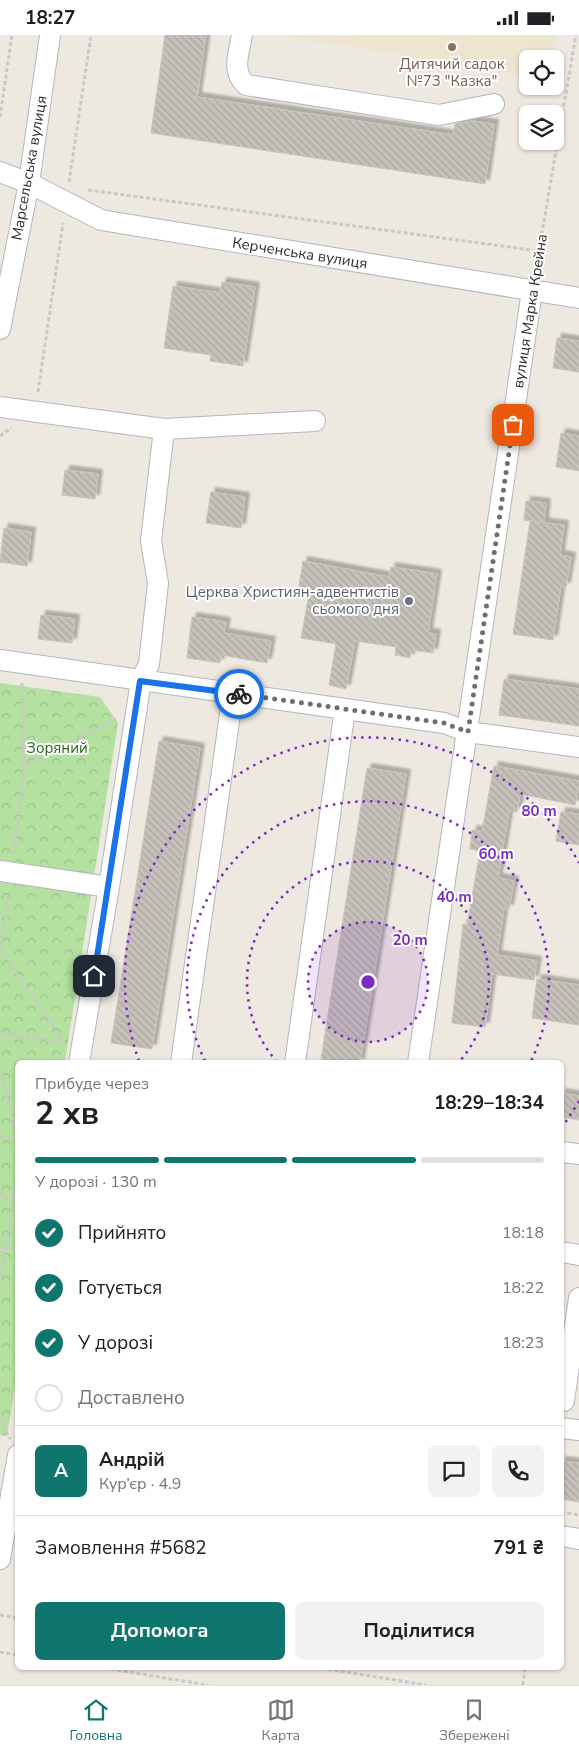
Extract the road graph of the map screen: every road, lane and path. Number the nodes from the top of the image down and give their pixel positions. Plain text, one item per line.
1 (12, 35) edge
2 (50, 35) edge
3 (91, 35) edge
4 (242, 35) edge
5 (576, 35) edge
6 (494, 104) dead end
7 (0, 117) edge
8 (0, 172) edge
9 (29, 183) junction
10 (69, 187) dead end
11 (532, 291) junction
12 (579, 298) edge
13 (0, 329) edge
14 (0, 407) edge
15 (315, 421) dead end
16 (164, 429) junction
17 (0, 660) edge
18 (21, 664) junction
19 (140, 681) junction
20 (234, 693) junction
21 (345, 709) junction
22 (121, 711) dead end
23 (468, 732) junction
24 (579, 747) edge
25 (24, 767) junction
26 (6, 872) edge
27 (109, 887) junction
28 (1, 950) edge
29 (0, 1033) edge
30 (78, 1055) edge
31 (182, 1060) edge
32 (295, 1060) edge
33 (418, 1060) edge
34 (0, 1069) edge
35 (15, 1127) edge
36 (0, 1136) edge
37 (15, 1138) edge
38 (564, 1152) edge
39 (579, 1154) edge
40 (15, 1191) edge
41 (0, 1193) edge
42 (13, 1203) junction
43 (0, 1247) edge
44 (6, 1247) junction
45 (15, 1248) edge
46 (564, 1252) edge
47 (579, 1255) edge
48 (0, 1283) edge
49 (579, 1297) edge
50 (564, 1401) dead end
51 (564, 1428) edge
52 (579, 1430) edge
53 (0, 1450) edge
54 (15, 1453) edge
55 (15, 1472) edge
56 (564, 1512) edge
57 (579, 1515) edge
58 (564, 1536) edge
59 (579, 1539) edge
60 (0, 1559) edge
61 (0, 1615) edge
62 (15, 1618) edge
63 (0, 1652) edge
64 (15, 1654) edge
65 (116, 1670) edge
66 (334, 1670) edge
67 (525, 1670) edge
68 (208, 1685) edge
69 (426, 1685) edge
70 (523, 1685) edge

1 - 7 path
2 - 9 street, Марсельська вулиця
3 - 10 path
4 - 6 street
5 - 11 path, вулиця Марка Крейна
8 - 9 street, Керченська вулиця
9 - 11 street, Керченська вулиця
9 - 13 street, Марсельська вулиця
11 - 12 street, Керченська вулиця
11 - 23 street, вулиця Марка Крейна
14 - 16 street
15 - 16 street
16 - 19 street
17 - 18 street
18 - 19 street
18 - 25 path
19 - 20 street
19 - 27 street
20 - 21 street
20 - 31 street
21 - 23 street
21 - 32 street
22 - 25 path
23 - 24 street
23 - 33 street, вулиця Марка Крейна
25 - 26 path
26 - 27 street
26 - 28 path
27 - 30 street
28 - 30 path
29 - 30 path
34 - 35 path
36 - 37 path
38 - 39 street
40 - 42 path
41 - 42 path
42 - 44 path
43 - 44 path
44 - 45 path
44 - 48 path
46 - 47 street
49 - 50 street
51 - 52 street
53 - 54 street
55 - 60 street
56 - 57 path
58 - 59 street
61 - 62 path
63 - 64 path
65 - 68 path
66 - 69 path
67 - 70 path

